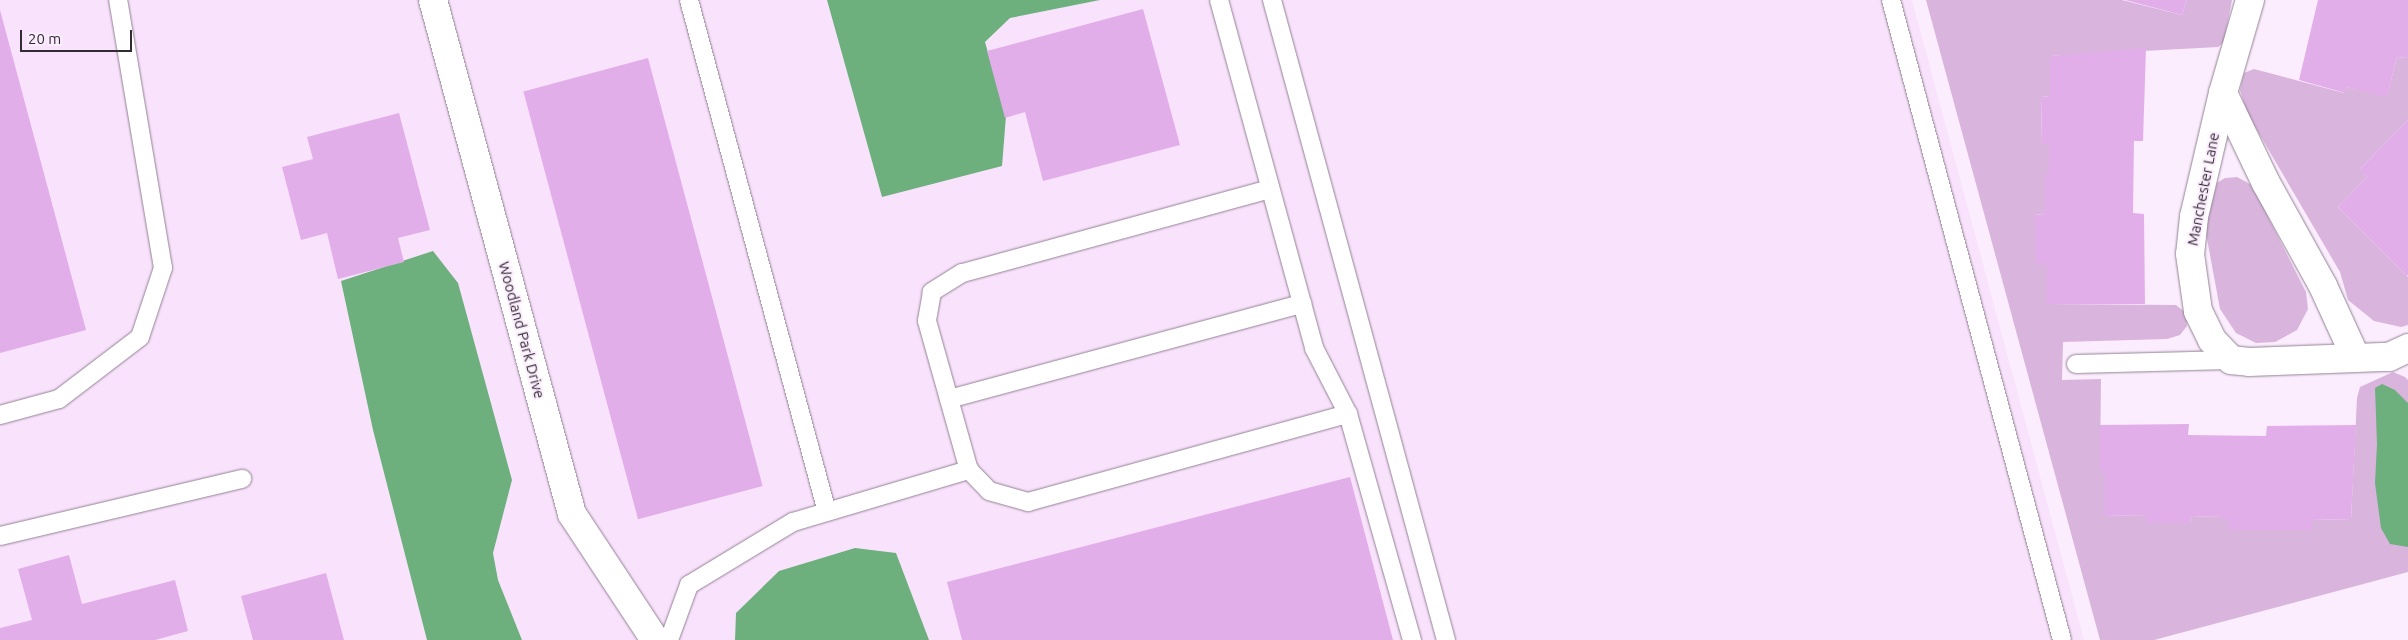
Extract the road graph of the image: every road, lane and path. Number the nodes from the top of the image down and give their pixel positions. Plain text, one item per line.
1 (118, 0) edge
2 (433, 0) edge
3 (689, 0) edge
4 (1219, 0) edge
5 (1272, 0) edge
6 (1891, 0) edge
7 (2250, 0) edge
8 (2223, 93) junction
9 (1270, 189) junction
10 (1302, 304) junction
11 (2408, 348) edge
12 (2356, 358) junction
13 (2231, 360) junction
14 (2076, 364) dead end
15 (949, 399) junction
16 (1348, 414) junction
17 (0, 415) edge
18 (969, 470) junction
19 (242, 479) dead end
20 (827, 512) junction
21 (0, 536) edge
22 (655, 640) edge
23 (669, 640) edge
24 (1412, 640) edge
25 (1446, 640) edge
26 (2062, 640) edge

1 - 17 lane
2 - 22 street, Woodland Park Drive
3 - 20 lane
4 - 9 lane
5 - 25 lane
6 - 26 lane
7 - 8 street, Manchester Lane
8 - 12 street, Manchester Lane
8 - 13 street, Manchester Lane
9 - 10 lane
9 - 15 lane
10 - 15 lane
10 - 16 lane
11 - 12 street
12 - 13 street
13 - 14 lane
15 - 18 lane
16 - 18 lane
16 - 24 lane
18 - 20 lane
19 - 21 lane
20 - 23 lane

